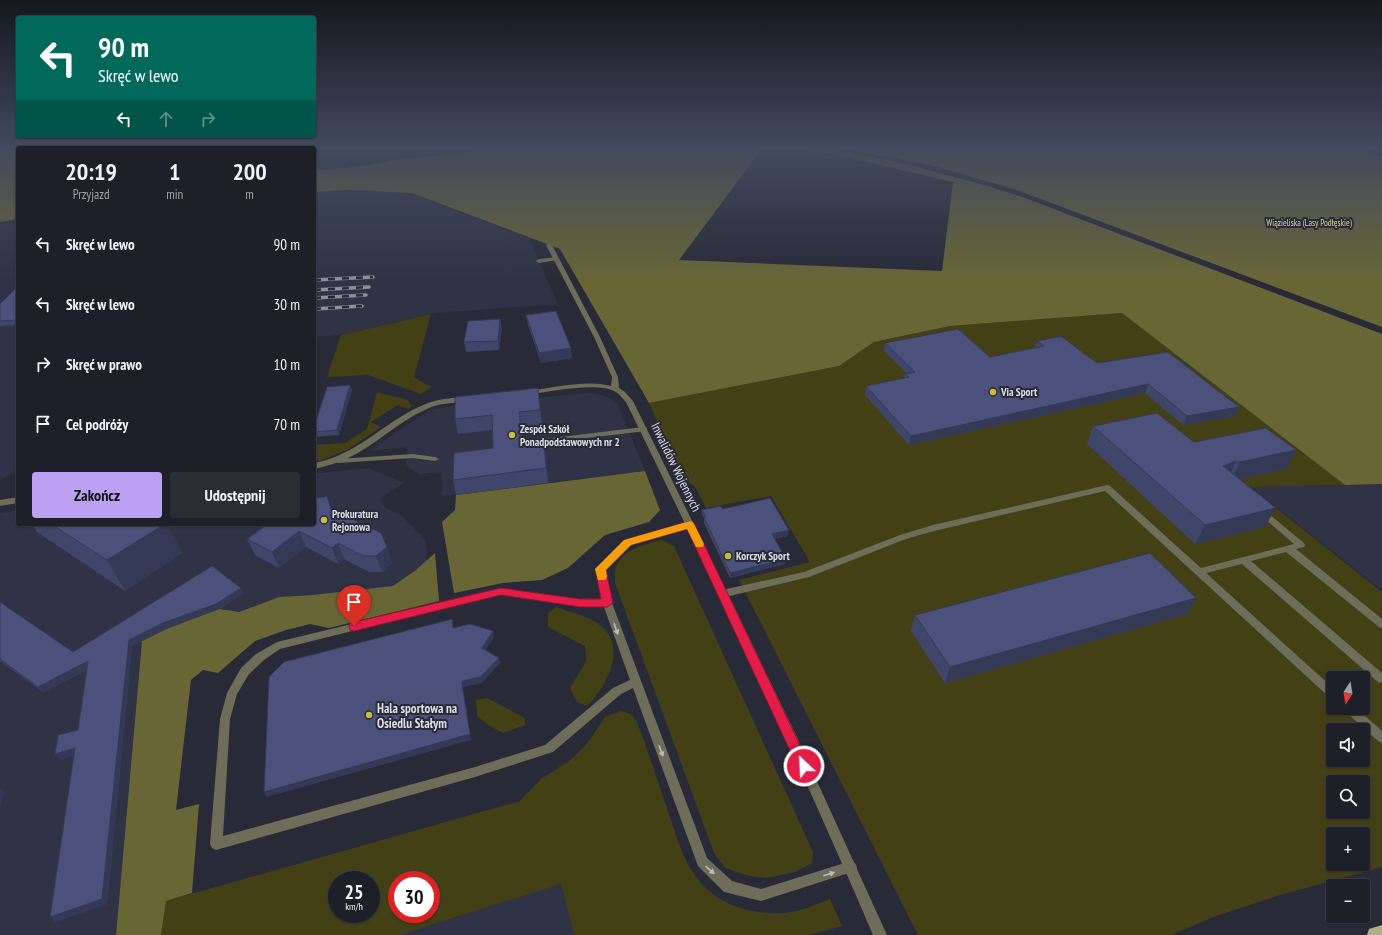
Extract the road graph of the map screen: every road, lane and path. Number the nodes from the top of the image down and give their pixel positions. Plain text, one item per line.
1 (549, 245) dead end
2 (556, 259) junction
3 (539, 261) dead end
4 (615, 389) junction
5 (518, 394) edge
6 (474, 398) edge
7 (643, 429) junction
8 (544, 441) edge
9 (435, 459) dead end
10 (338, 461) junction
11 (316, 466) edge
12 (16, 500) edge
13 (0, 502) edge
14 (1256, 508) edge
15 (690, 525) junction
16 (1288, 548) junction
17 (1244, 560) junction
18 (1199, 572) junction
19 (722, 594) junction
20 (607, 603) junction
21 (1382, 624) edge
22 (1382, 679) edge
23 (635, 682) junction
24 (1326, 688) edge
25 (1357, 715) edge
26 (1382, 738) edge
27 (851, 867) junction
28 (1382, 933) edge
29 (880, 935) edge
30 (1375, 935) edge

1 - 2 street
2 - 3 street
2 - 4 street
4 - 5 street
4 - 7 street, Inwalidów Wojennych
6 - 10 street
7 - 8 street
7 - 15 street, Inwalidów Wojennych
9 - 10 street
10 - 11 street
12 - 13 street
14 - 16 street
15 - 19 street, Inwalidów Wojennych
15 - 20 street
16 - 17 street
16 - 21 street
17 - 18 street
17 - 22 street
18 - 19 street
18 - 24 street
19 - 27 street, Inwalidów Wojennych
20 -> 23 street
20 - 23 street
23 -> 27 street
25 - 26 street
27 - 29 street, Inwalidów Wojennych
28 - 30 main road

